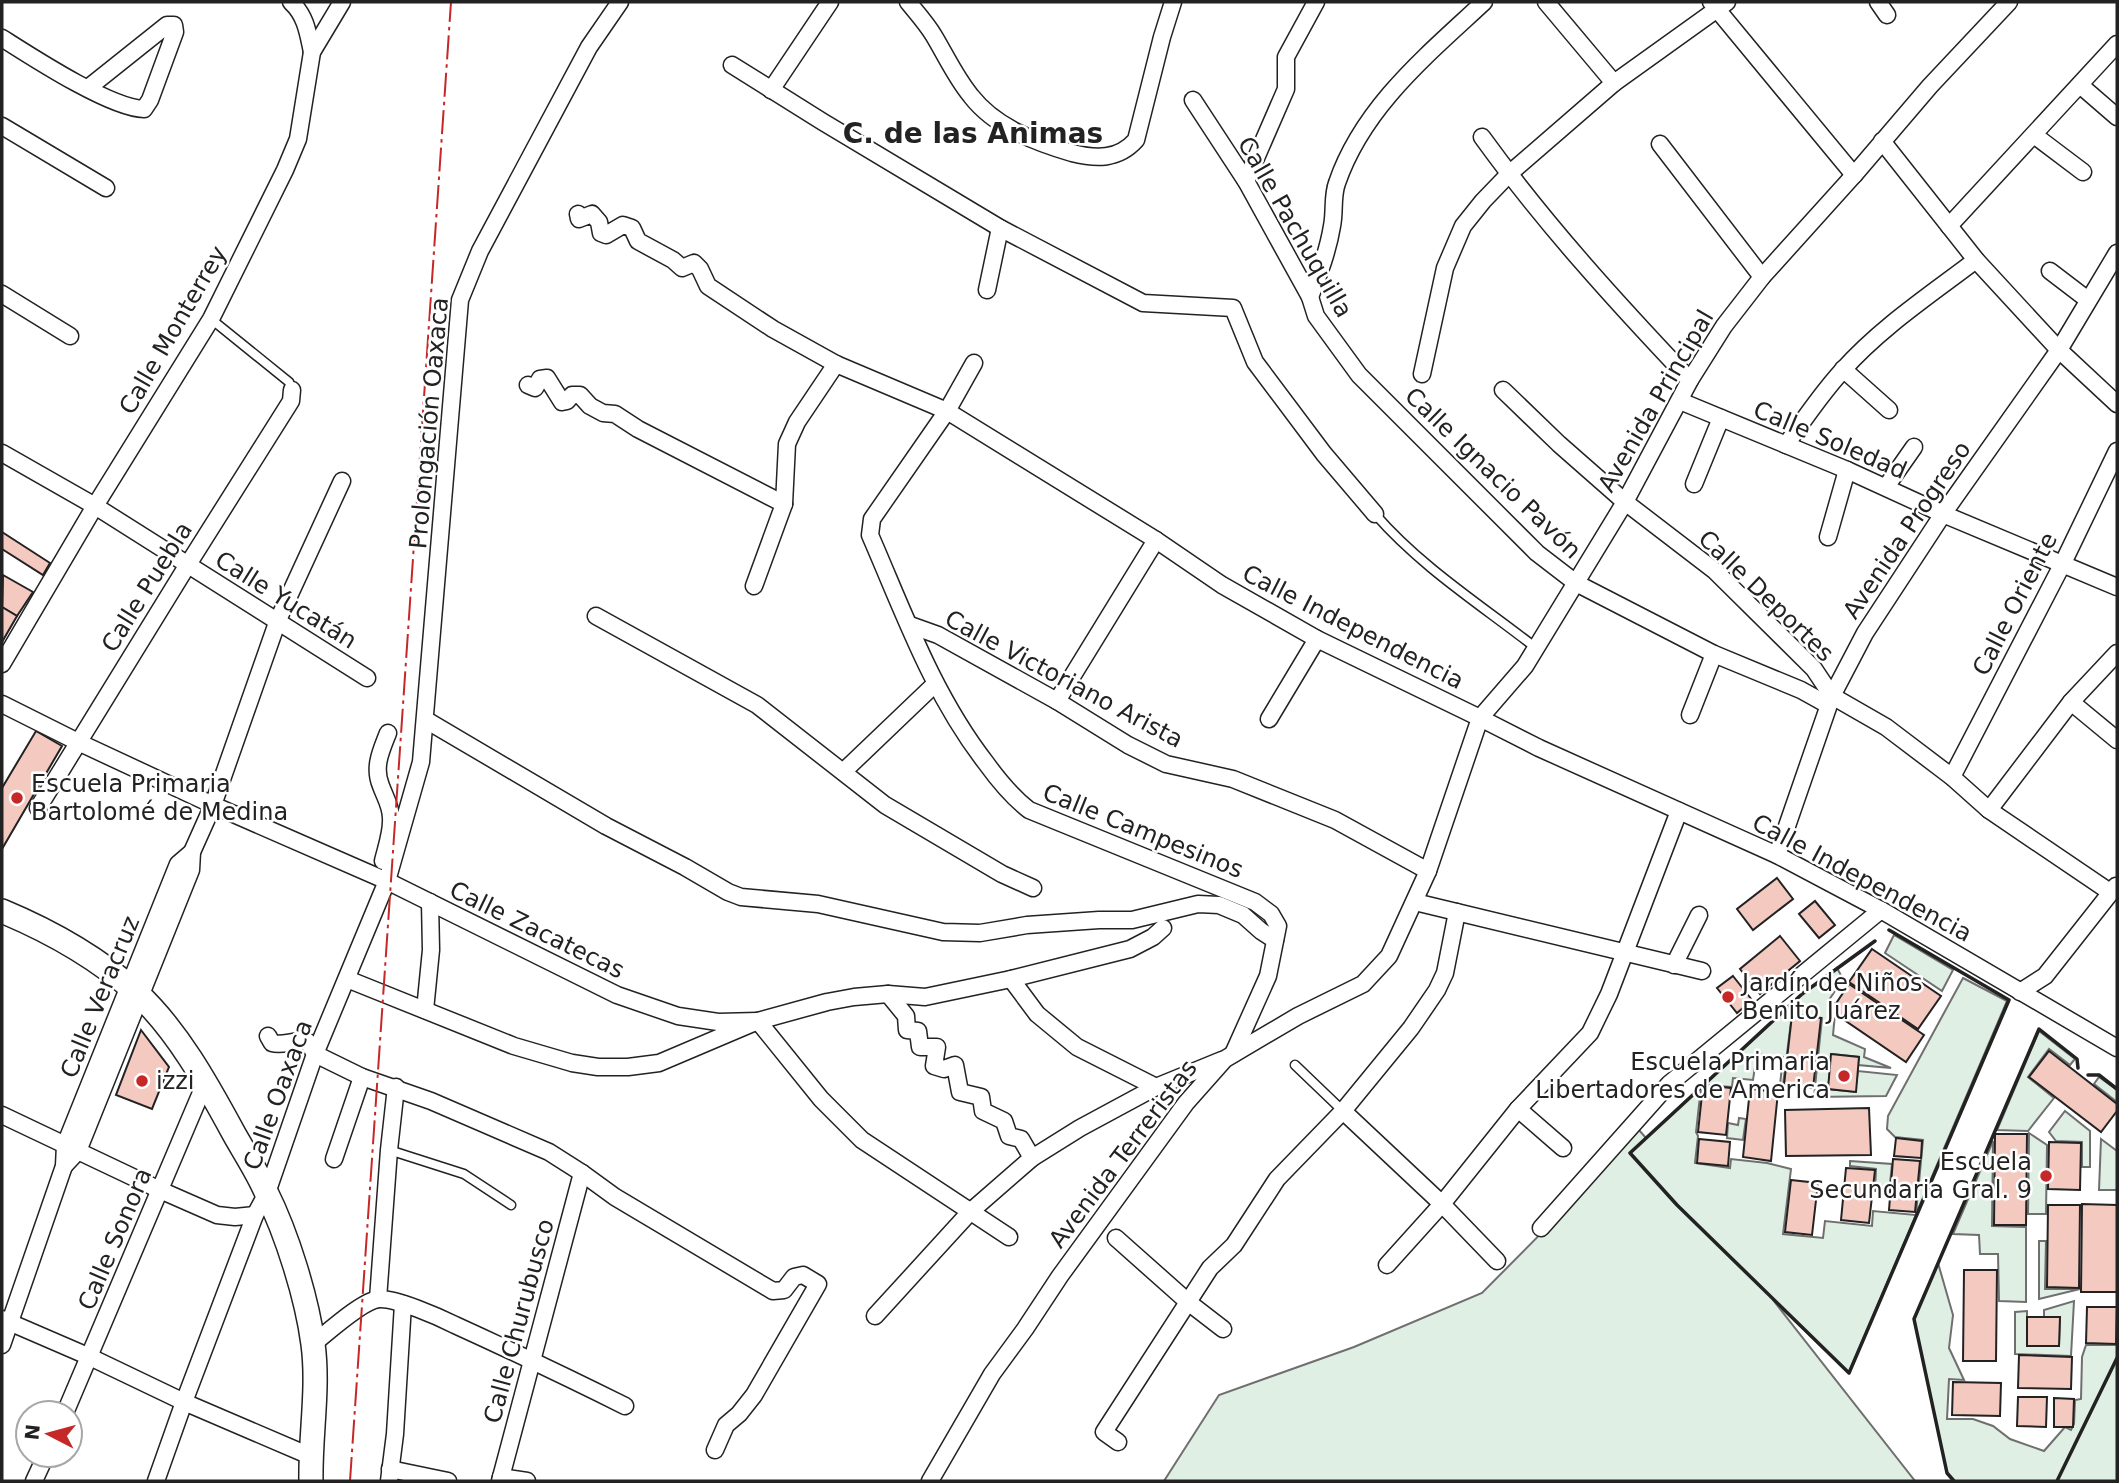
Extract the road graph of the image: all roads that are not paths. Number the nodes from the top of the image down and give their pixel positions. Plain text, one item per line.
1 (291, 2) edge
2 (342, 2) edge
3 (620, 2) edge
4 (830, 2) edge
5 (908, 2) edge
6 (1173, 2) edge
7 (1316, 2) edge
8 (1484, 2) edge
9 (1546, 2) edge
10 (2009, 2) edge
11 (1719, 4) edge
12 (2, 38) edge
13 (2115, 49) edge
14 (312, 52) junction
15 (732, 65) dead end
16 (1614, 83) junction
17 (2080, 85) junction
18 (88, 88) junction
19 (771, 90) junction
20 (1193, 100) dead end
21 (2117, 117) edge
22 (2, 126) edge
23 (2034, 135) junction
24 (1482, 137) dead end
25 (1882, 141) junction
26 (1660, 144) dead end
27 (2083, 172) dead end
28 (1509, 174) junction
29 (1854, 175) junction
30 (1246, 181) junction
31 (106, 188) dead end
32 (578, 214) dead end
33 (1949, 226) junction
34 (1000, 228) junction
35 (1976, 260) junction
36 (2115, 262) edge
37 (2050, 271) dead end
38 (1762, 277) junction
39 (986, 290) dead end
40 (2, 295) edge
41 (1310, 298) junction
42 (2088, 300) junction
43 (211, 319) junction
44 (70, 336) dead end
45 (2059, 350) junction
46 (974, 363) dead end
47 (836, 364) junction
48 (1843, 369) junction
49 (1359, 374) joint
50 (1422, 374) dead end
51 (1690, 380) junction
52 (528, 386) dead end
53 (292, 390) joint
54 (1503, 390) dead end
55 (1679, 401) junction
56 (2117, 404) edge
57 (1889, 410) dead end
58 (947, 411) junction
59 (1721, 418) junction
60 (1786, 445) junction
61 (1914, 447) dead end
62 (2117, 452) edge
63 (2, 453) edge
64 (1847, 470) junction
65 (342, 481) dead end
66 (1694, 484) dead end
67 (1886, 487) junction
68 (1625, 502) junction
69 (784, 504) junction
70 (94, 506) junction
71 (1376, 514) joint
72 (1943, 514) junction
73 (1828, 537) dead end
74 (1156, 540) junction
75 (2063, 563) junction
76 (187, 566) junction
77 (1576, 583) junction
78 (754, 586) dead end
79 (2117, 587) edge
80 (596, 616) dead end
81 (278, 620) junction
82 (910, 625) junction
83 (1317, 639) junction
84 (1536, 648) junction
85 (2117, 653) edge
86 (1714, 654) junction
87 (2, 664) edge
88 (367, 678) dead end
89 (934, 684) junction
90 (1057, 701) junction
91 (1830, 701) junction
92 (2071, 702) junction
93 (2, 704) edge
94 (1690, 715) dead end
95 (1480, 718) junction
96 (1269, 719) dead end
97 (426, 720) junction
98 (388, 733) dead end
99 (2117, 740) edge
100 (78, 742) junction
101 (844, 771) junction
102 (1952, 777) junction
103 (213, 804) junction
104 (38, 808) dead end
105 (1989, 810) junction
106 (1679, 811) junction
107 (1777, 855) junction
108 (1428, 871) junction
109 (383, 879) junction
110 (1033, 888) dead end
111 (2114, 888) edge
112 (430, 902) junction
113 (1415, 902) junction
114 (1881, 910) junction
115 (2, 911) edge
116 (1457, 912) junction
117 (1699, 915) dead end
118 (1163, 929) dead end
119 (1275, 940) junction
120 (1625, 953) junction
121 (1674, 965) junction
122 (1702, 971) dead end
123 (347, 979) junction
124 (1011, 979) junction
125 (134, 991) junction
126 (2020, 992) junction
127 (888, 994) junction
128 (425, 1010) junction
129 (758, 1021) junction
130 (268, 1036) dead end
131 (2117, 1048) edge
132 (315, 1054) junction
133 (1229, 1057) junction
134 (1295, 1065) dead end
135 (362, 1077) junction
136 (206, 1081) junction
137 (396, 1087) junction
138 (1156, 1087) junction
139 (1518, 1109) junction
140 (1343, 1111) junction
141 (2, 1115) edge
142 (71, 1148) junction
143 (1563, 1148) dead end
144 (389, 1150) junction
145 (1032, 1158) junction
146 (334, 1159) dead end
147 (582, 1173) junction
148 (160, 1190) junction
149 (267, 1193) junction
150 (1442, 1204) junction
151 (511, 1205) dead end
152 (970, 1212) junction
153 (255, 1215) junction
154 (1541, 1228) dead end
155 (1009, 1237) dead end
156 (1116, 1238) dead end
157 (1497, 1261) dead end
158 (1387, 1265) dead end
159 (378, 1298) junction
160 (1188, 1302) junction
161 (403, 1304) junction
162 (875, 1315) dead end
163 (6, 1321) edge
164 (1223, 1329) dead end
165 (313, 1344) junction
166 (2, 1345) edge
167 (90, 1357) junction
168 (532, 1359) junction
169 (71, 1399) edge
170 (184, 1402) junction
171 (625, 1406) dead end
172 (1111, 1437) dead end
173 (715, 1450) dead end
174 (310, 1456) junction
175 (390, 1475) edge
176 (501, 1479) edge
177 (156, 1481) edge
178 (311, 1481) edge
179 (448, 1481) edge
180 (527, 1481) edge
181 (930, 1481) edge

1 - 14 street
2 - 14 street, Calle Monterrey
3 - 97 street, Prolongación Oaxaca
4 - 19 street
5 - 6 street
7 - 30 street
8 - 41 street
9 - 16 street
10 - 25 street, Avenida Principal
11 - 16 street
11 - 29 street
12 - 18 street
13 - 17 street
14 - 43 street, Calle Monterrey
15 - 19 street
16 - 28 street
17 - 21 street
17 - 23 street
18 - 18 street
19 - 34 street
20 - 30 street, Calle Pachuquilla
22 - 31 street
23 - 27 street
23 - 33 street
24 - 28 street
25 - 29 street, Avenida Principal
25 - 33 street
26 - 38 street
28 - 50 street
28 - 51 street
29 - 38 street, Avenida Principal
30 - 41 street, Calle Pachuquilla
32 - 47 street, Calle Independencia
33 - 35 street
34 - 39 street
34 - 71 street
35 - 45 street
35 - 48 street
36 - 42 street, Avenida Progreso
37 - 42 street
38 - 51 street, Avenida Principal
40 - 44 street
41 - 49 street, Calle Pachuquilla
42 - 45 street, Avenida Progreso
43 - 53 lane
43 - 70 street, Calle Monterrey
45 - 56 street
45 - 72 street, Avenida Progreso
46 - 58 street, Calle Campesinos
47 - 58 street, Calle Independencia
47 - 69 street
48 - 57 street
48 - 60 street
49 - 77 street, Calle Ignacio Pavón
51 - 55 street, Avenida Principal
52 - 69 street
53 - 76 street, Calle Puebla
54 - 68 street, Calle Deportes
55 - 59 street, Calle Soledad
55 - 68 street, Avenida Principal
58 - 74 street, Calle Independencia
58 - 82 street, Calle Campesinos
59 - 60 street, Calle Soledad
59 - 66 street
60 - 64 street, Calle Soledad
61 - 67 street
62 - 75 street, Calle Oriente
63 - 70 street, Calle Yucatán
64 - 67 street, Calle Soledad
64 - 73 street
65 - 81 street, Calle Veracruz
67 - 72 street, Calle Soledad
68 - 77 street, Avenida Principal
68 - 91 street, Calle Deportes
69 - 78 street
70 - 76 street, Calle Yucatán
70 - 87 street, Calle Monterrey
71 - 84 lane
72 - 75 street, Calle Soledad
72 - 91 street, Avenida Progreso
74 - 83 street, Calle Independencia
74 - 90 street
75 - 79 street, Calle Soledad
75 - 102 street, Calle Oriente
76 - 81 street, Calle Yucatán
76 - 100 street, Calle Puebla
77 - 84 street, Avenida Principal
77 - 86 street, Calle Ignacio Pavón
80 - 101 street
81 - 88 street, Calle Yucatán
81 - 103 street, Calle Veracruz
82 - 89 street, Calle Campesinos
82 - 90 street, Calle Victoriano Arista
83 - 95 street, Calle Independencia
83 - 96 street
84 - 95 street, Avenida Principal
85 - 92 street
86 - 91 street, Calle Ignacio Pavón
86 - 94 street
89 - 101 street
89 - 119 street, Calle Campesinos
90 - 108 street, Calle Victoriano Arista
91 - 102 street, Calle Deportes
91 - 107 street, Avenida Progreso
92 - 99 street
92 - 105 street
93 - 100 street, Calle Zacatecas
95 - 106 street, Calle Independencia
95 - 108 street, Avenida Terreristas
97 - 109 street, Calle Oaxaca
97 - 119 street
98 - 109 street
100 - 103 street, Calle Zacatecas
100 - 104 street, Calle Puebla
101 - 110 street
102 - 105 street, Calle Deportes
103 - 109 street, Calle Zacatecas
103 - 125 street, Calle Veracruz
105 - 111 street, Calle Deportes
106 - 107 street, Calle Independencia
106 - 120 street
107 - 114 street, Calle Independencia
108 - 113 street, Avenida Terreristas
109 - 112 street, Calle Zacatecas
109 - 123 street, Calle Oaxaca
111 - 126 street
112 - 128 street
112 - 129 street, Calle Zacatecas
113 - 116 street
113 - 133 street, Avenida Terreristas
114 - 126 street, Calle Independencia
114 - 154 street
115 - 125 main road
116 - 120 street
116 - 140 street
117 - 121 street
118 - 124 street
119 - 133 street, Calle Campesinos
120 - 121 street
120 - 139 street
121 - 122 street
123 - 128 street
123 - 132 street, Calle Oaxaca
124 - 127 street
124 - 138 street
125 - 136 main road
125 - 142 street, Calle Veracruz
126 - 131 street, Calle Independencia
127 - 129 street
127 - 145 street
128 - 129 street
129 - 152 street
130 - 132 street
132 - 135 street
132 - 149 street, Calle Oaxaca
133 - 138 street
133 - 181 street, Avenida Terreristas
134 - 140 lane
135 - 137 street
135 - 146 street
136 - 148 street, Calle Sonora
136 - 149 main road
137 - 144 street
137 - 147 street
138 - 145 street
139 - 143 street
139 - 150 street
140 - 150 street
140 - 160 street
141 - 142 street
142 - 148 street
142 - 163 street, Calle Veracruz
144 - 151 lane
144 - 159 street
145 - 152 street
147 - 168 street, Calle Churubusco
147 - 173 street
148 - 153 street
148 - 167 street, Calle Sonora
149 - 153 street, Calle Oaxaca
149 - 165 main road
150 - 157 street
150 - 158 street
152 - 155 street
152 - 162 street
153 - 170 street, Calle Oaxaca
156 - 160 street
159 - 161 street
159 - 165 street
160 - 164 street
160 - 172 street
161 - 168 street
161 - 175 street
163 - 166 street, Calle Veracruz
163 - 167 street
165 - 174 main road
167 - 169 street, Calle Sonora
167 - 170 street
168 - 171 street
168 - 176 street, Calle Churubusco
170 - 174 street
170 - 177 street, Calle Oaxaca
174 - 178 main road
175 - 179 street
176 - 180 street

